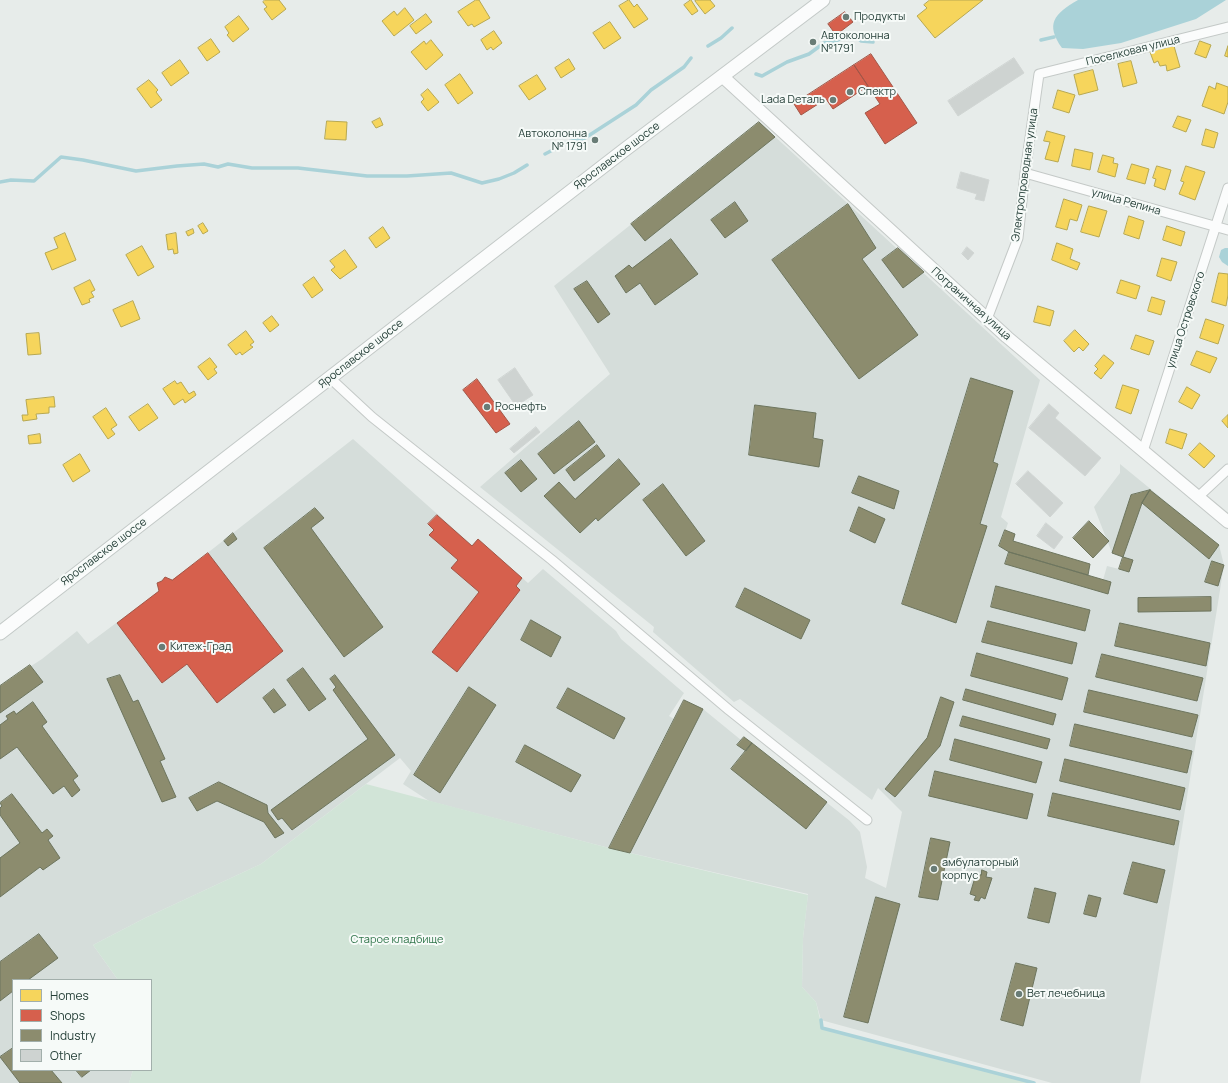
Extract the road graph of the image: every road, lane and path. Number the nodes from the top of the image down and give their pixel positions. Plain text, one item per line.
1 (823, 0) edge
2 (1228, 27) edge
3 (1039, 74) joint
4 (722, 76) junction
5 (1025, 174) junction
6 (1228, 188) edge
7 (1216, 227) junction
8 (1228, 230) edge
9 (987, 319) junction
10 (330, 378) junction
11 (1143, 451) junction
12 (1228, 469) edge
13 (1198, 497) junction
14 (1228, 522) edge
15 (0, 633) edge
16 (867, 820) dead end

1 - 4 main road, Ярославское шоссе
2 - 3 street, Поселковая улица
3 - 5 street, Электропроводная улица
4 - 9 street, Пограничная улица
4 - 10 main road, Ярославское шоссе
5 - 7 street, улица Репина
5 - 9 street, Электропроводная улица
6 - 7 street, улица Островского
7 - 8 street, улица Репина
7 - 11 street, улица Островского
9 - 11 street, Пограничная улица
10 - 15 main road, Ярославское шоссе
10 - 16 street
11 - 13 street, Пограничная улица
12 - 13 street
13 - 14 street, Пограничная улица

